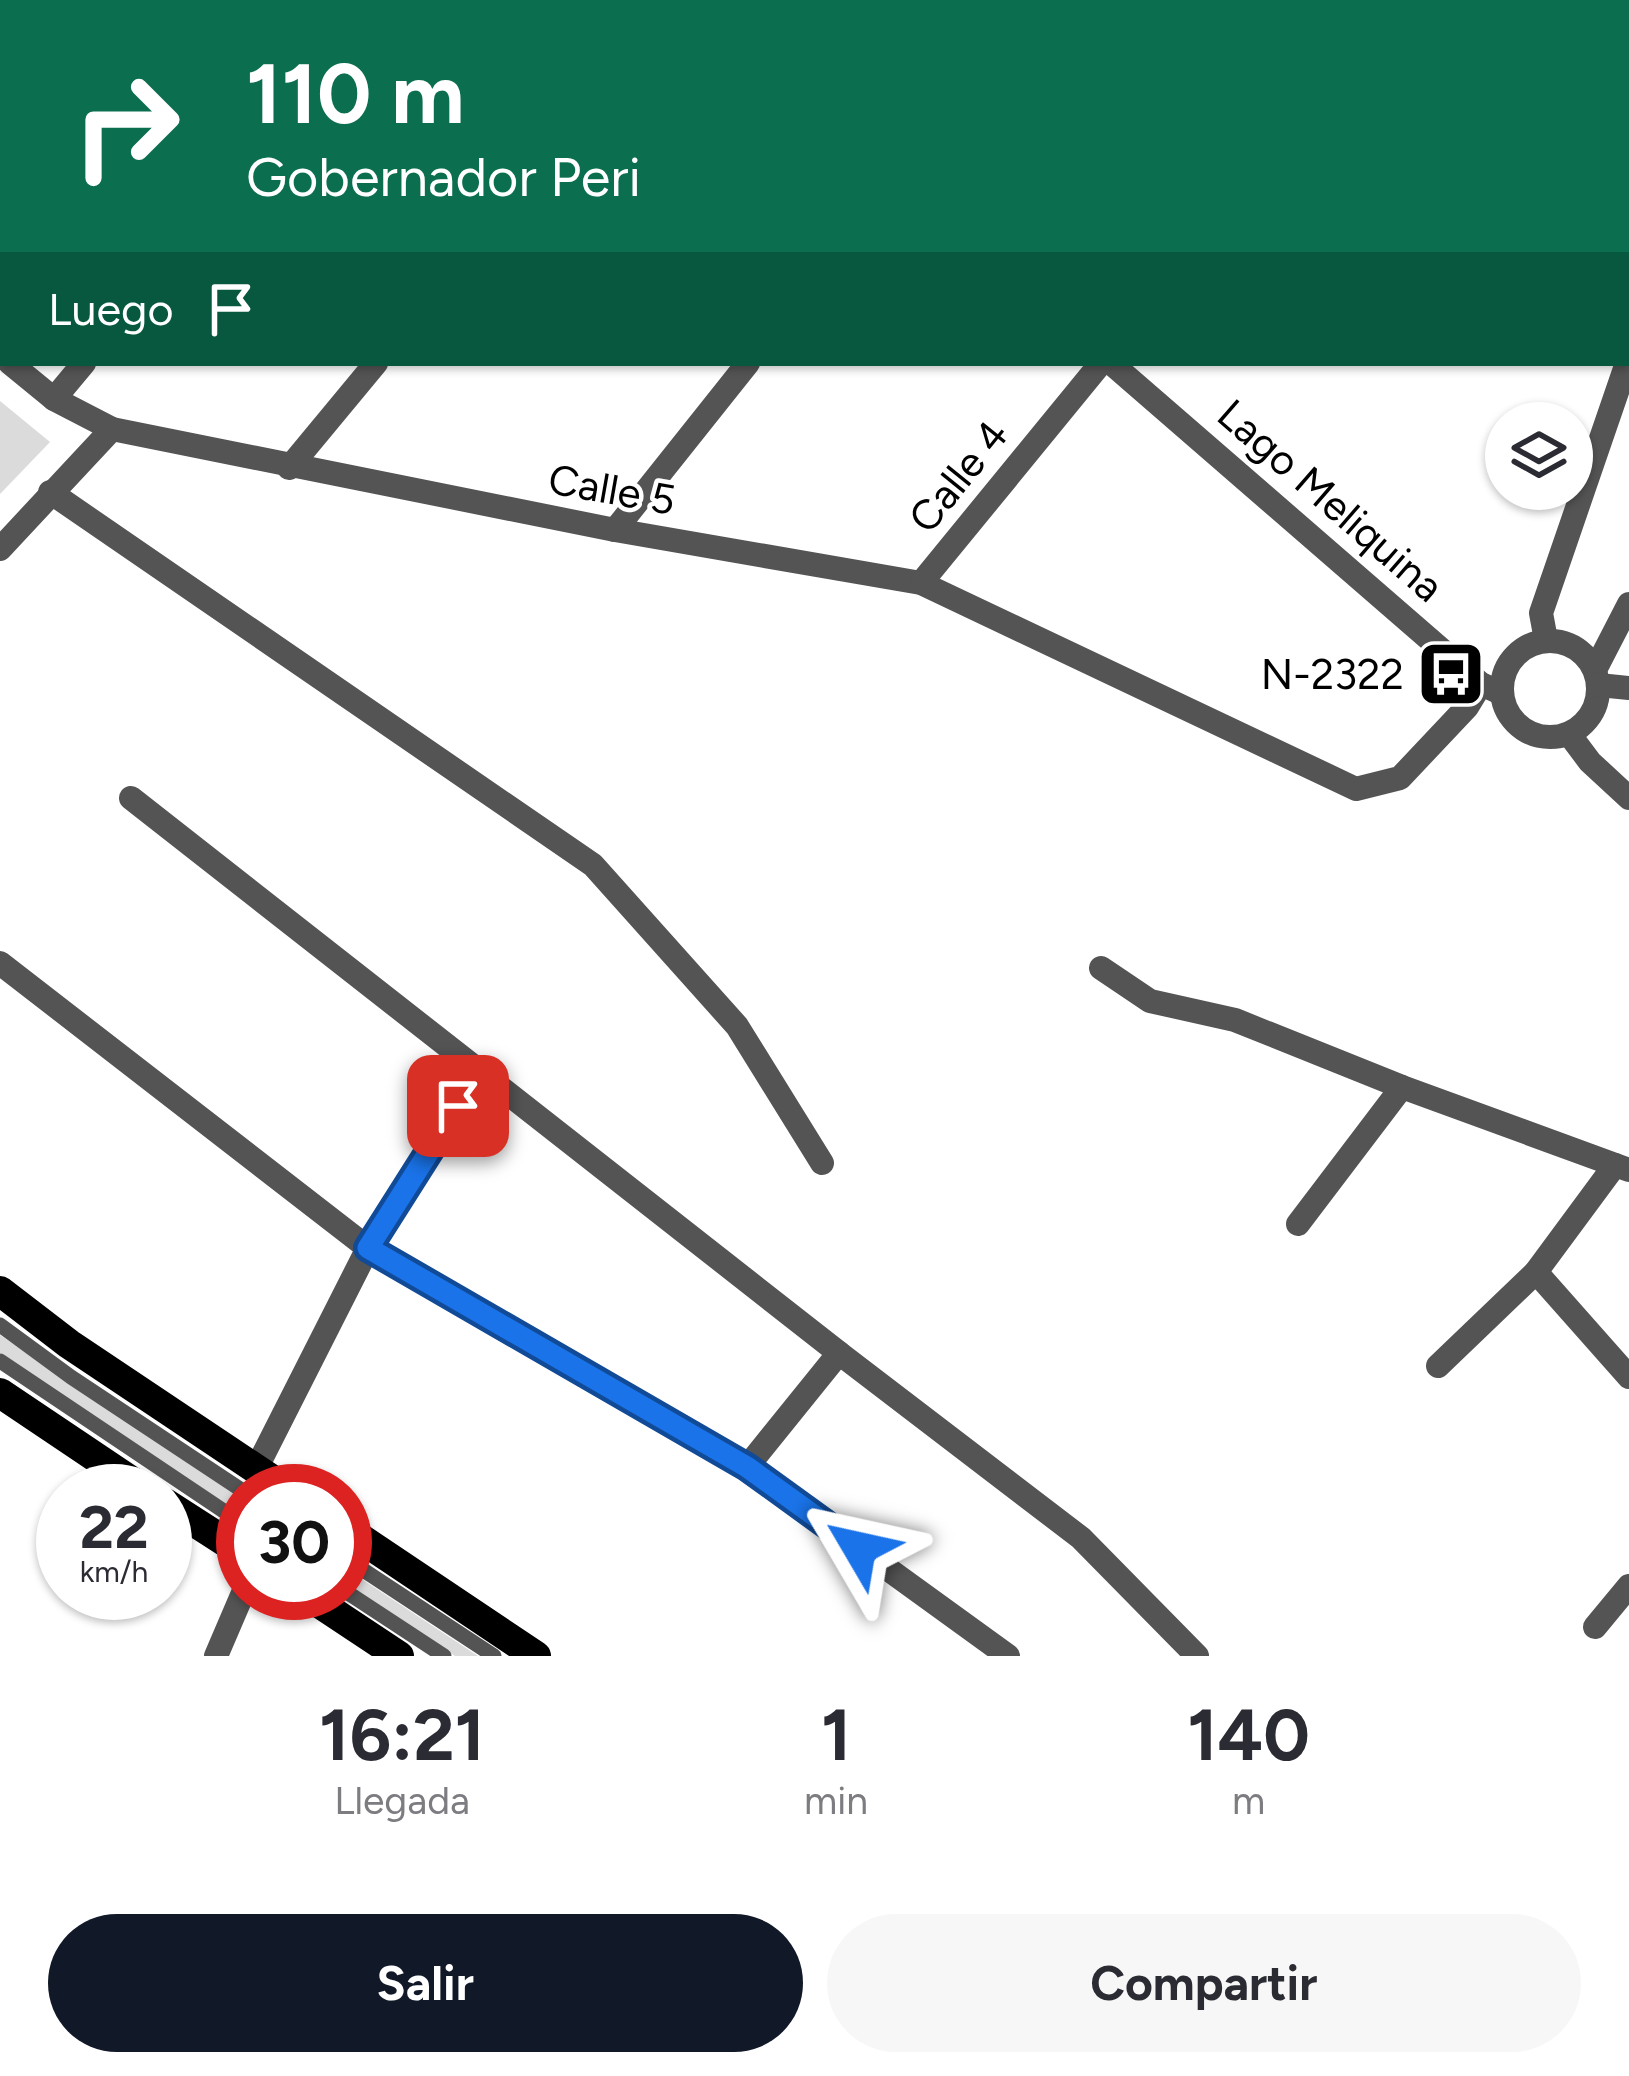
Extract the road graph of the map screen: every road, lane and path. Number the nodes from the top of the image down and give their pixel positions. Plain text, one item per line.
1 (14, 366) edge
2 (82, 366) edge
3 (374, 366) edge
4 (746, 366) edge
5 (1099, 366) edge
6 (1115, 366) edge
7 (1626, 366) edge
8 (54, 399) junction
9 (112, 429) junction
10 (290, 468) junction
11 (50, 492) junction
12 (615, 530) junction
13 (0, 549) edge
14 (921, 584) junction
15 (1629, 604) edge
16 (1546, 640) junction
17 (1597, 678) junction
18 (1629, 688) edge
19 (1491, 689) junction
20 (1569, 734) junction
21 (131, 798) dead end
22 (1629, 798) edge
23 (0, 963) edge
24 (1101, 968) dead end
25 (481, 1071) junction
26 (1402, 1087) junction
27 (822, 1162) dead end
28 (1622, 1167) edge
29 (1298, 1224) dead end
30 (368, 1248) junction
31 (1536, 1272) junction
32 (0, 1291) edge
33 (0, 1325) edge
34 (839, 1354) junction
35 (0, 1361) edge
36 (1438, 1366) dead end
37 (1629, 1377) edge
38 (0, 1393) edge
39 (106, 1464) edge
40 (224, 1464) edge
41 (229, 1464) edge
42 (258, 1464) edge
43 (747, 1467) junction
44 (216, 1505) edge
45 (372, 1546) edge
46 (372, 1576) edge
47 (1629, 1586) edge
48 (372, 1609) edge
49 (231, 1620) edge
50 (345, 1620) edge
51 (1595, 1627) dead end
52 (216, 1656) edge
53 (399, 1656) edge
54 (444, 1656) edge
55 (494, 1656) edge
56 (536, 1656) edge
57 (1008, 1656) edge
58 (1198, 1656) edge

1 - 8 street
2 - 8 street
3 - 10 street
4 - 12 street
5 - 14 street, Calle 4
6 - 19 street, Lago Meliquina
7 - 16 street
8 - 9 street
9 - 10 street, Calle 5
9 - 11 street
10 - 12 street, Calle 5
11 - 13 street
11 - 27 street
12 - 14 street, Calle 5
14 - 19 street, Calle 5
15 - 17 street
16 - 17 street
16 - 19 street
17 - 18 street
17 - 20 street
19 - 20 street
20 - 22 street
21 - 25 street
23 - 30 street
24 - 26 street
25 - 30 street
25 - 34 street
26 - 28 street
26 - 29 street
28 - 31 street
30 - 42 street
30 - 43 street
31 - 36 street
31 - 37 street
32 - 41 main road
33 - 40 lane
34 - 43 street
34 - 58 street
35 - 44 lane
38 - 39 main road
43 - 57 street
45 - 56 main road
46 - 55 lane
47 - 51 street
48 - 54 lane
49 - 52 street
50 - 53 main road

